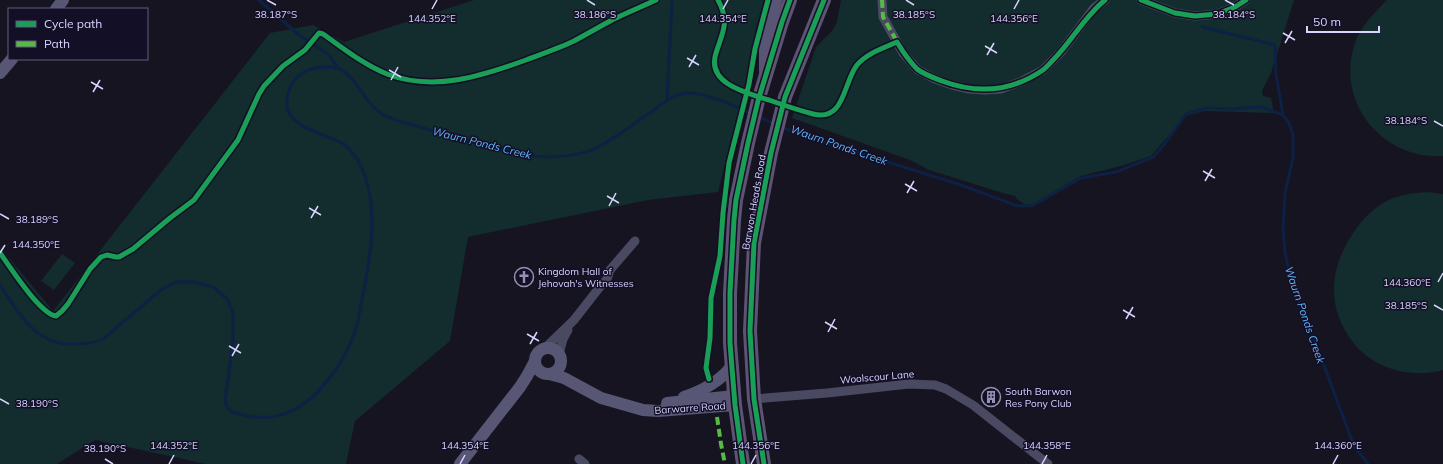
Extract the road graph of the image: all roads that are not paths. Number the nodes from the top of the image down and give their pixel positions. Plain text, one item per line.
1 (63, 0) edge
2 (776, 0) edge
3 (790, 0) edge
4 (824, 0) edge
5 (882, 0) edge
6 (1105, 0) edge
7 (1142, 0) edge
8 (1246, 0) edge
9 (57, 8) edge
10 (11, 60) edge
11 (0, 73) edge
12 (765, 74) junction
13 (635, 241) dead end
14 (574, 320) junction
15 (545, 348) junction
16 (560, 358) junction
17 (535, 361) junction
18 (731, 367) junction
19 (547, 374) junction
20 (520, 387) junction
21 (595, 395) junction
22 (754, 399) junction
23 (734, 400) junction
24 (664, 403) junction
25 (622, 405) junction
26 (460, 464) edge
27 (743, 464) edge
28 (764, 464) edge
29 (1048, 464) edge

1 - 9 street
2 - 12 street
3 - 12 main road, Barwon Heads Road
4 - 22 main road, Barwon Heads Road
5 - 6 street
7 - 8 street
10 - 11 street
12 - 18 main road, Barwon Heads Road
13 - 14 street
14 - 15 street
14 - 16 street
15 - 16 street
15 - 17 street
16 - 19 street
16 - 21 street, Barwarre Road
17 - 19 street
17 - 20 street
18 - 23 main road, Barwon Heads Road
18 - 24 street
19 - 20 street
19 - 21 street, Barwarre Road
20 - 26 street
21 - 25 street, Barwarre Road
22 - 23 main road
22 - 28 main road, Barwon Heads Road
22 - 29 street, Woolscour Lane
23 - 24 street, Barwarre Road
23 - 25 street, Barwarre Road
23 - 27 main road, Barwon Heads Road
24 - 25 street, Barwarre Road

